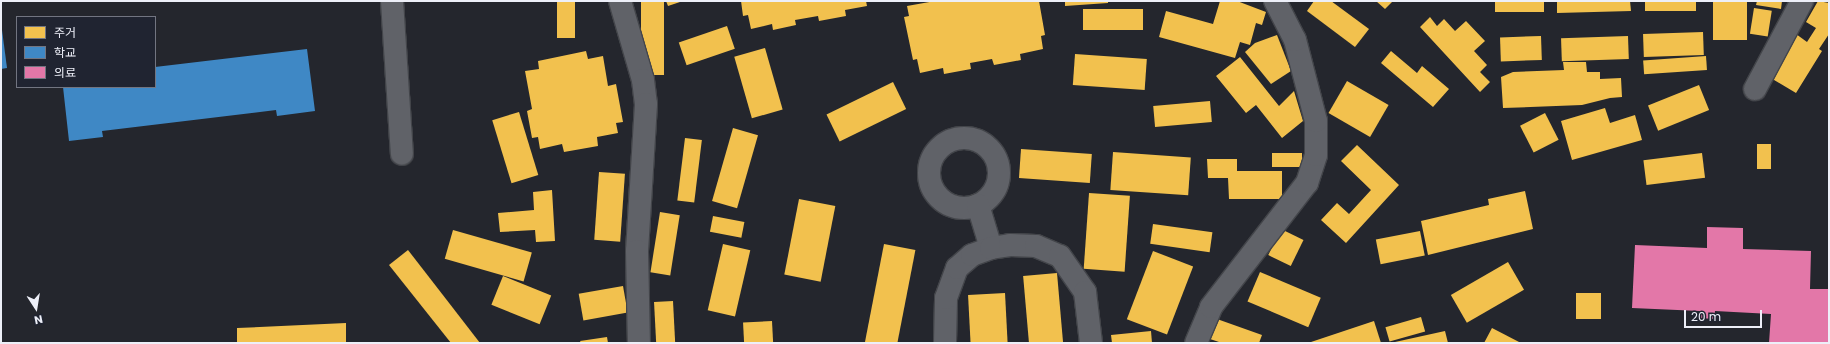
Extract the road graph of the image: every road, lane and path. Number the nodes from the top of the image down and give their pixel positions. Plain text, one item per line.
1 (392, 1) edge
2 (620, 1) edge
3 (1275, 1) edge
4 (1802, 1) edge
5 (1755, 89) dead end
6 (402, 154) dead end
7 (978, 205) dead end
8 (991, 248) junction
9 (639, 343) edge
10 (945, 343) edge
11 (1091, 343) edge
12 (1196, 343) edge

1 - 6 street
2 - 9 street
3 - 12 street
4 - 5 street
7 - 8 street
8 - 10 street
8 - 11 street

